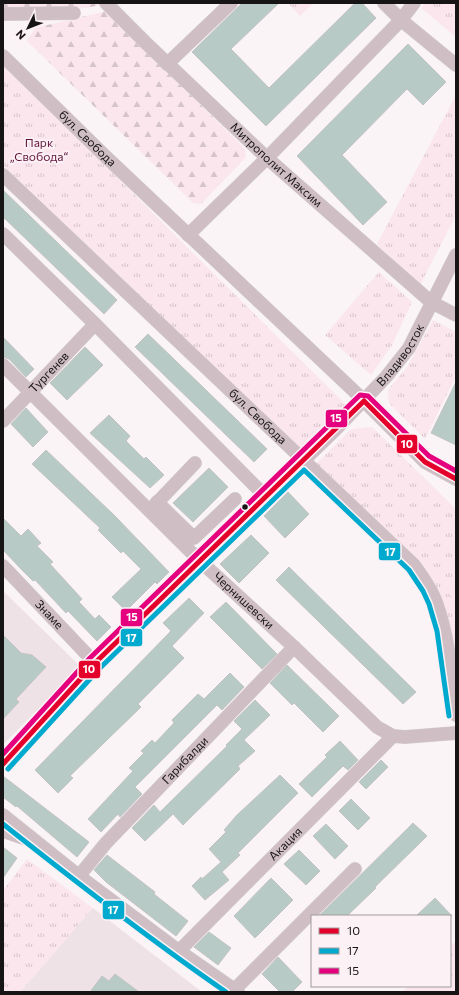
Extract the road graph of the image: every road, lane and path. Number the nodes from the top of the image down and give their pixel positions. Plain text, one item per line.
1 (106, 3) edge
2 (231, 3) edge
3 (384, 3) edge
4 (414, 3) edge
5 (74, 13) dead end
6 (3, 14) edge
7 (401, 20) junction
8 (3, 56) edge
9 (167, 64) junction
10 (456, 65) edge
11 (266, 158) junction
12 (3, 175) edge
13 (3, 234) edge
14 (188, 235) junction
15 (456, 255) edge
16 (431, 302) junction
17 (456, 315) edge
18 (95, 324) junction
19 (3, 365) edge
20 (31, 392) junction
21 (364, 401) junction
22 (3, 422) edge
23 (304, 460) junction
24 (195, 463) dead end
25 (456, 479) edge
26 (265, 496) junction
27 (235, 499) dead end
28 (153, 506) junction
29 (200, 561) junction
30 (3, 566) edge
31 (294, 647) junction
32 (95, 663) junction
33 (456, 715) edge
34 (456, 733) edge
35 (393, 736) junction
36 (3, 764) edge
37 (3, 815) edge
38 (3, 831) edge
39 (34, 840) junction
40 (355, 869) dead end
41 (79, 876) junction
42 (179, 951) junction
43 (236, 991) edge

1 - 9 street, Митрополит Максим
2 - 9 street
3 - 7 street
4 - 7 street
5 - 6 street
7 - 10 street
7 - 11 street
8 - 14 street, бул. Свобода
9 - 11 street, Митрополит Максим
11 - 14 street
11 - 16 street, Митрополит Максим
12 - 23 street, бул. Свобода
13 - 18 street
14 - 21 street, бул. Свобода
15 - 16 street, Владивосток
16 - 17 street, Митрополит Максим
16 - 21 street, Владивосток
18 - 20 street, Тургенев
18 - 26 street
19 - 20 street, Чернишевски
20 - 22 street, Тургенев
20 - 28 street, Чернишевски
21 - 23 street, Владивосток
21 - 25 street, бул. Свобода
23 - 26 street, Владивосток
23 - 33 street, бул. Свобода
24 - 28 street
26 - 29 street, Владивосток
27 - 28 street
28 - 29 street, Чернишевски
29 - 31 street, Чернишевски
29 - 32 street, Владивосток
30 - 32 street, Знаме
31 - 35 street, Чернишевски
31 - 41 street, Гарибалди
32 - 36 street, Владивосток
34 - 35 street, Чернишевски
35 - 42 street, Акация
37 - 39 street
38 - 39 street
39 - 41 street
40 - 43 street
41 - 42 street
42 - 43 street

